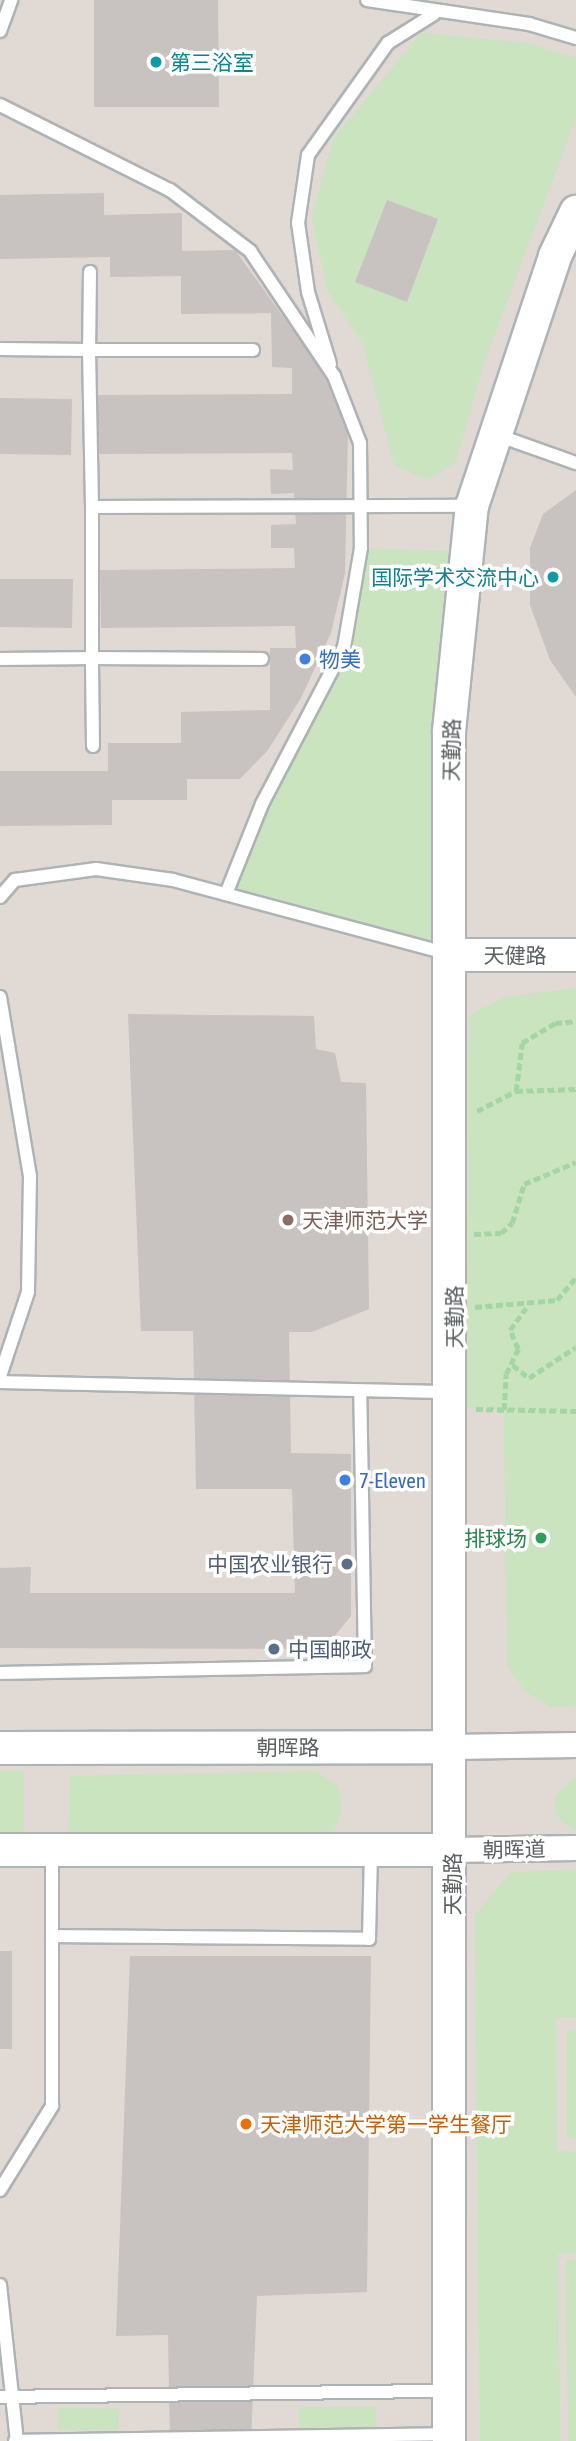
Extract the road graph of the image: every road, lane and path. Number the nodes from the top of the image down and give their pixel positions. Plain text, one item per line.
1 (367, 0) edge
2 (7, 8) edge
3 (434, 14) junction
4 (0, 31) edge
5 (576, 38) edge
6 (0, 105) edge
7 (576, 212) edge
8 (90, 272) dead end
9 (0, 349) edge
10 (89, 350) junction
11 (253, 350) dead end
12 (334, 376) junction
13 (496, 435) junction
14 (576, 463) edge
15 (472, 506) junction
16 (92, 507) junction
17 (361, 511) junction
18 (92, 658) junction
19 (0, 659) edge
20 (261, 659) dead end
21 (93, 746) dead end
22 (226, 894) junction
23 (0, 897) edge
24 (454, 956) junction
25 (576, 956) edge
26 (0, 997) edge
27 (576, 1021) edge
28 (576, 1089) edge
29 (516, 1091) junction
30 (454, 1113) junction
31 (576, 1162) edge
32 (454, 1231) junction
33 (576, 1277) edge
34 (454, 1303) junction
35 (527, 1308) junction
36 (576, 1347) edge
37 (513, 1365) junction
38 (0, 1376) edge
39 (0, 1382) edge
40 (360, 1392) junction
41 (454, 1399) junction
42 (504, 1410) junction
43 (576, 1411) edge
44 (0, 1673) edge
45 (576, 1745) edge
46 (453, 1747) junction
47 (0, 1748) edge
48 (576, 1848) edge
49 (0, 1850) edge
50 (52, 1850) junction
51 (371, 1850) junction
52 (452, 1850) junction
53 (52, 1936) junction
54 (0, 2190) edge
55 (0, 2285) edge
56 (449, 2391) junction
57 (0, 2397) edge
58 (15, 2397) junction
59 (449, 2438) edge
60 (17, 2441) edge

1 - 3 lane
2 - 4 lane
3 - 5 lane
3 - 12 lane
6 - 12 lane
7 - 13 street, 天勤路
8 - 10 lane
9 - 10 lane
10 - 11 lane
10 - 16 lane
12 - 17 lane
13 - 14 lane
13 - 15 street, 天勤路
15 - 17 lane
15 - 24 street, 天勤路
16 - 17 lane
16 - 18 lane
17 - 22 lane
18 - 19 lane
18 - 20 lane
18 - 21 lane
22 - 23 lane
22 - 24 lane
24 - 25 street, 天健路
24 - 30 street, 天勤路
26 - 38 lane
27 - 29 path
28 - 29 path
29 - 30 path
30 - 32 street, 天勤路
31 - 32 path
32 - 34 street, 天勤路
33 - 35 path
34 - 35 path
34 - 41 street, 天勤路
35 - 37 path
36 - 37 path
37 - 42 path
39 - 40 lane
40 - 41 lane
40 - 44 lane
41 - 42 path
41 - 46 street, 天勤路
42 - 43 path
45 - 46 street, 朝晖路
46 - 47 street, 朝晖路
46 - 52 street, 天勤路
48 - 52 street, 朝晖道
49 - 50 street
50 - 51 street
50 - 53 lane
51 - 52 street
51 - 53 lane
52 - 56 street, 天勤路
53 - 54 lane
55 - 58 lane
56 - 58 lane
56 - 59 street, 天勤路
57 - 58 lane
58 - 60 lane
59 - 60 lane

